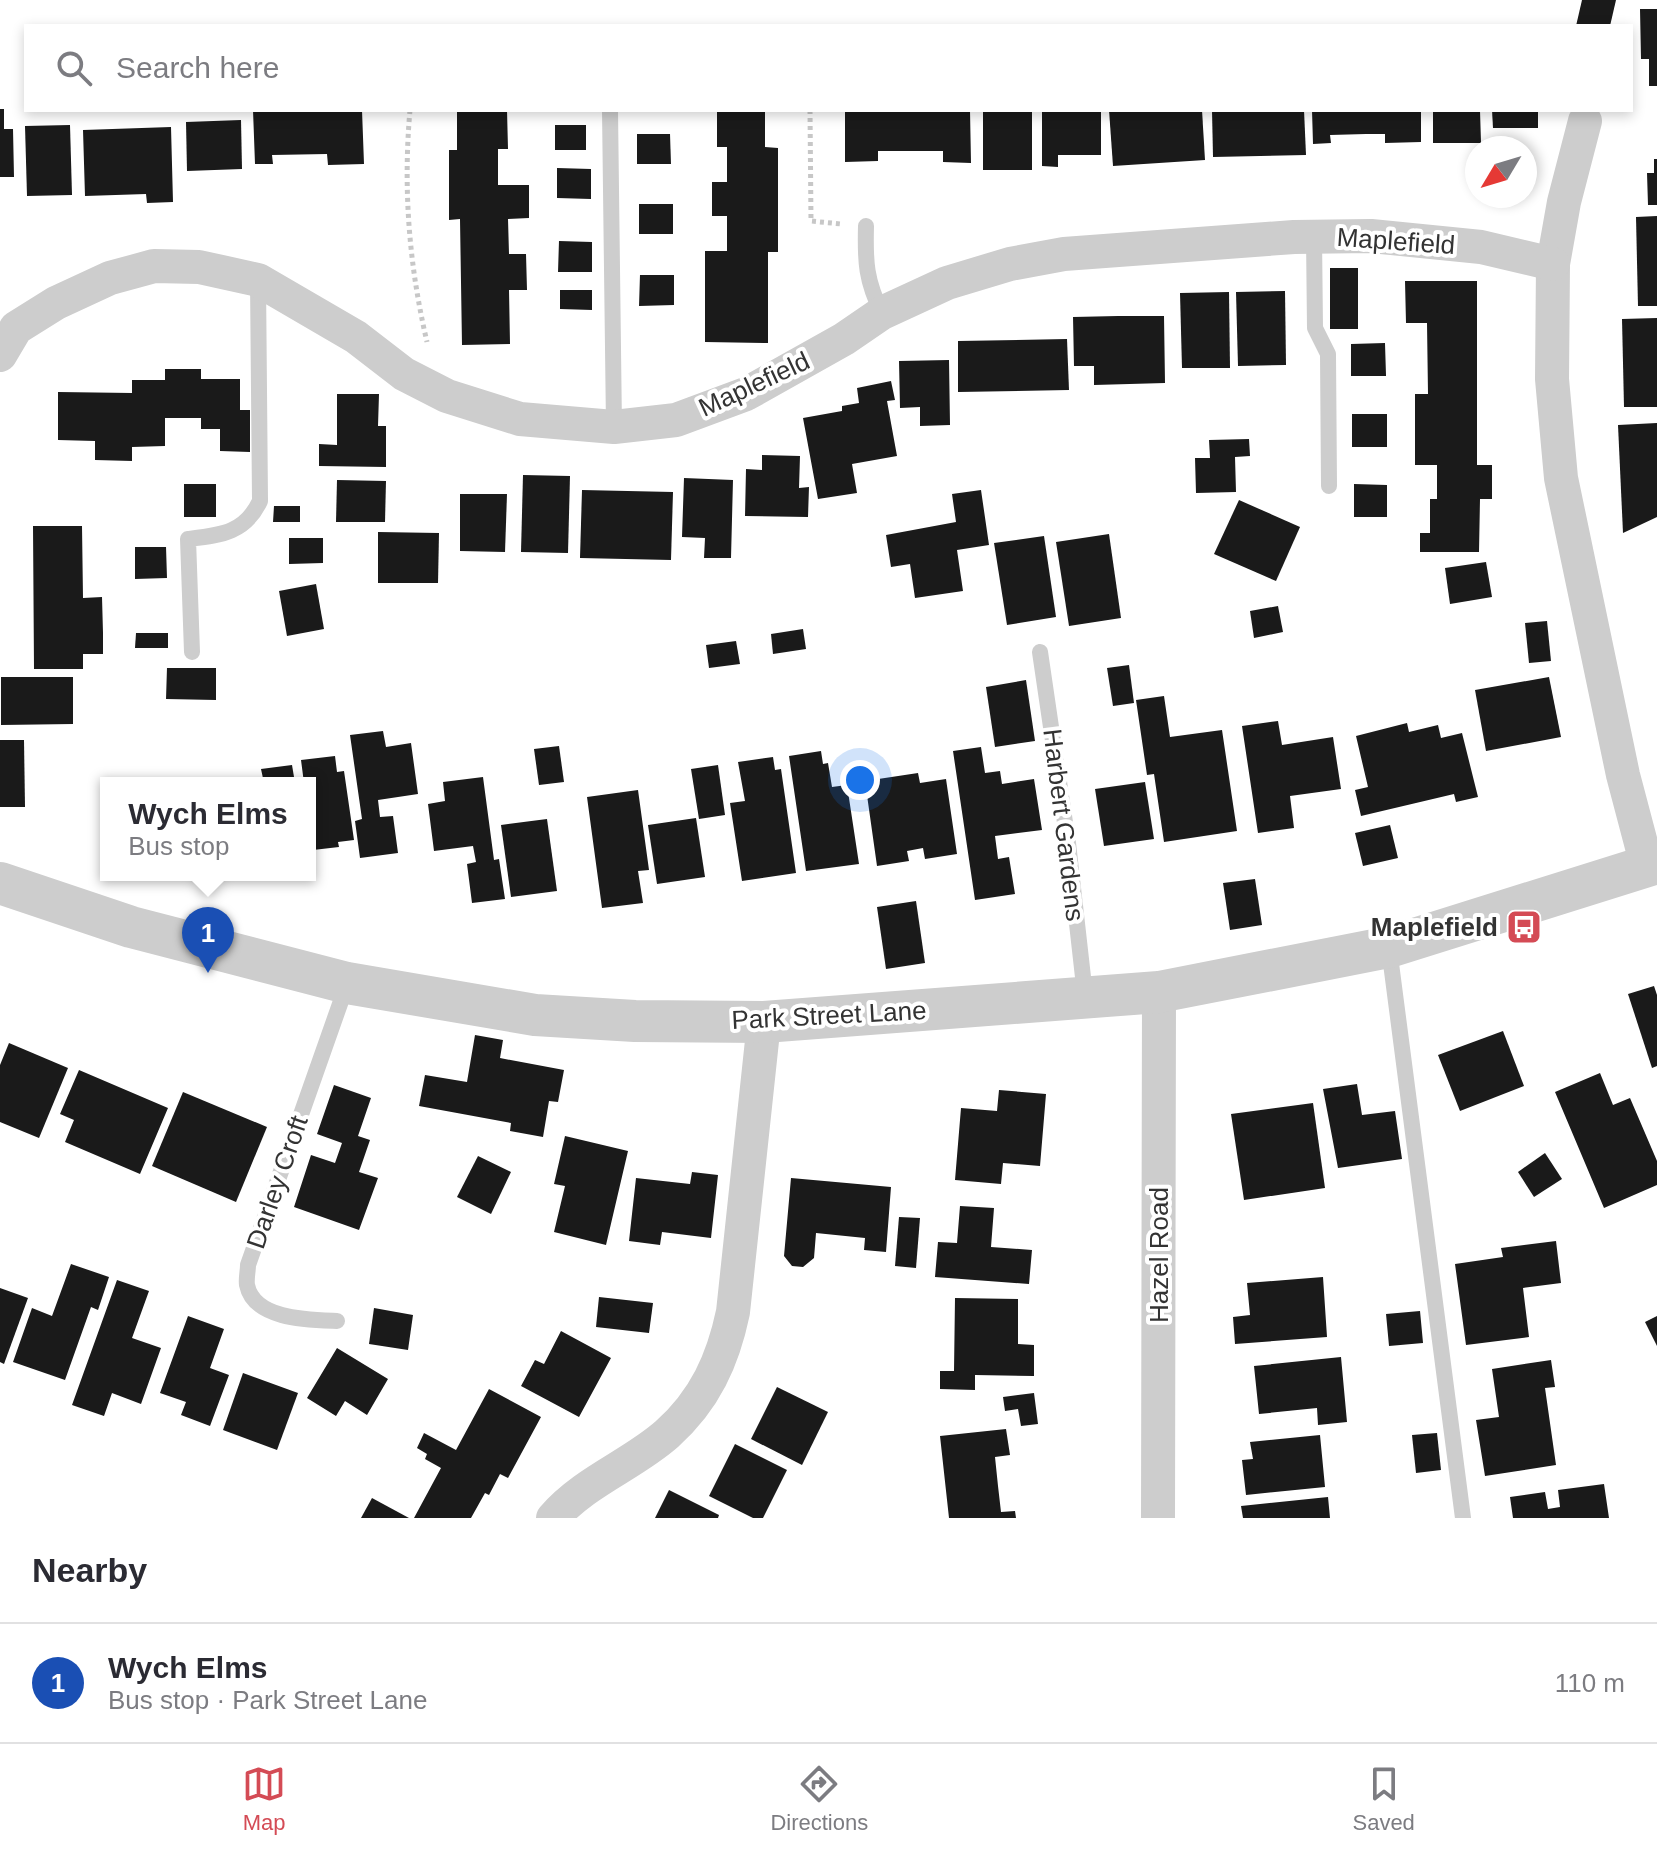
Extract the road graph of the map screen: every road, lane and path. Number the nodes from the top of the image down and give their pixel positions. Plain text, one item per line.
1 (410, 112) edge
2 (610, 112) edge
3 (810, 112) edge
4 (1585, 121) dead end
5 (866, 226) joint
6 (1314, 236) junction
7 (1553, 264) junction
8 (258, 280) junction
9 (882, 313) junction
10 (5, 330) edge
11 (429, 387) junction
12 (614, 427) junction
13 (1329, 486) dead end
14 (192, 652) dead end
15 (1040, 652) dead end
16 (1652, 864) edge
17 (0, 883) edge
18 (1389, 947) junction
19 (347, 983) junction
20 (1159, 992) junction
21 (1085, 998) junction
22 (764, 1022) junction
23 (337, 1321) dead end
24 (553, 1518) edge
25 (1158, 1518) edge
26 (1463, 1518) edge

1 - 11 path
2 - 12 lane
3 - 5 path
4 - 7 street
5 - 9 lane
6 - 7 street, Maplefield
6 - 9 street, Maplefield
6 - 13 lane
7 - 16 street
8 - 10 street, Maplefield
8 - 11 street, Maplefield
8 - 14 lane
9 - 12 street, Maplefield
11 - 12 street, Maplefield
15 - 21 lane, Harbert Gardens
16 - 18 street, Park Street Lane
17 - 19 street, Park Street Lane
18 - 20 street, Park Street Lane
18 - 26 lane
19 - 22 street, Park Street Lane
19 - 23 lane, Darley Croft
20 - 21 street, Park Street Lane
20 - 25 street, Hazel Road
21 - 22 street, Park Street Lane
22 - 24 street

